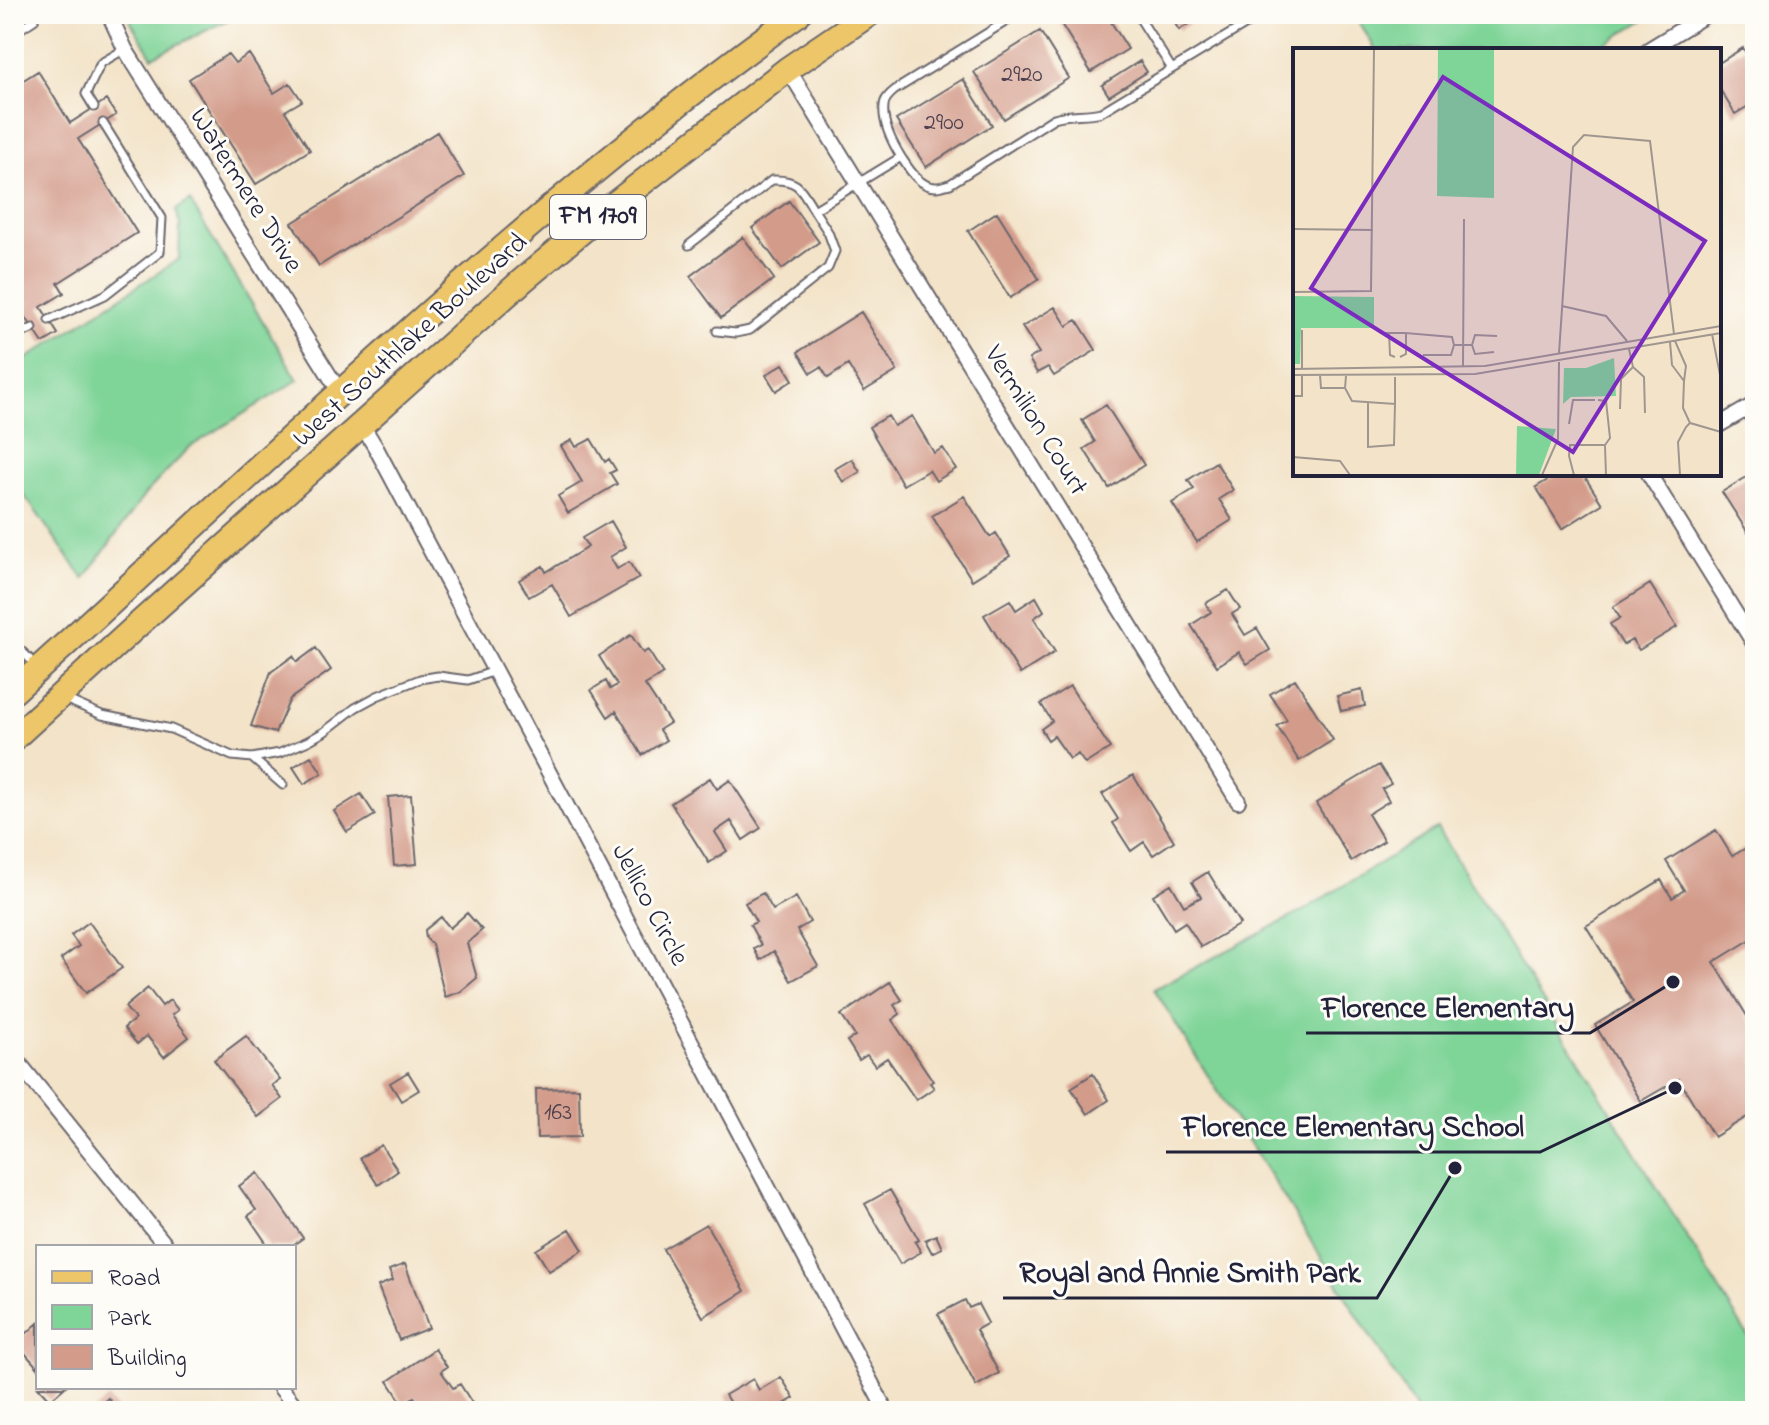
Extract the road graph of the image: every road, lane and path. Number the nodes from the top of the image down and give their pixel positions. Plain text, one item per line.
1 (31, 14) edge
2 (109, 14) edge
3 (798, 14) edge
4 (869, 14) edge
5 (1018, 14) edge
6 (1137, 14) edge
7 (1263, 14) edge
8 (1707, 14) edge
9 (1252, 17) edge
10 (14, 33) edge
11 (1651, 48) edge
12 (125, 49) junction
13 (788, 69) junction
14 (1172, 69) junction
15 (94, 107) dead end
16 (103, 123) dead end
17 (901, 157) junction
18 (858, 183) junction
19 (814, 210) junction
20 (689, 245) dead end
21 (49, 320) dead end
22 (33, 328) dead end
23 (717, 331) dead end
24 (14, 337) edge
25 (341, 394) junction
26 (1755, 404) edge
27 (1721, 424) edge
28 (362, 425) junction
29 (1650, 476) edge
30 (14, 644) edge
31 (1755, 645) edge
32 (39, 668) junction
33 (495, 671) junction
34 (14, 691) edge
35 (59, 697) junction
36 (14, 738) edge
37 (252, 758) junction
38 (283, 785) dead end
39 (1238, 801) dead end
40 (14, 1057) edge
41 (165, 1245) edge
42 (282, 1389) edge
43 (299, 1411) edge
44 (886, 1411) edge

1 - 10 lane
2 - 12 street, Watermere Drive
3 - 25 main road, West Southlake Boulevard / FM 1709
4 - 13 main road, West Southlake Boulevard / FM 1709
5 - 17 lane
6 - 14 lane
7 - 9 lane
8 - 11 street
9 - 14 lane
12 - 15 lane
12 - 25 street, Watermere Drive
13 - 18 street, Vermilion Court
13 - 28 main road, West Southlake Boulevard / FM 1709
14 - 17 lane
16 - 21 lane
17 - 18 lane
18 - 19 lane
18 - 39 street, Vermilion Court
19 - 20 lane
19 - 23 lane
22 - 24 lane
25 - 28 main road
25 - 32 main road, West Southlake Boulevard / FM 1709
26 - 27 street
28 - 33 street, Jellico Circle
28 - 35 main road, West Southlake Boulevard / FM 1709
29 - 31 street
30 - 32 lane
32 - 34 main road, West Southlake Boulevard / FM 1709
33 - 37 lane
33 - 44 street, Jellico Circle
35 - 36 main road, West Southlake Boulevard / FM 1709
35 - 37 lane
37 - 38 lane
40 - 41 street
42 - 43 street

